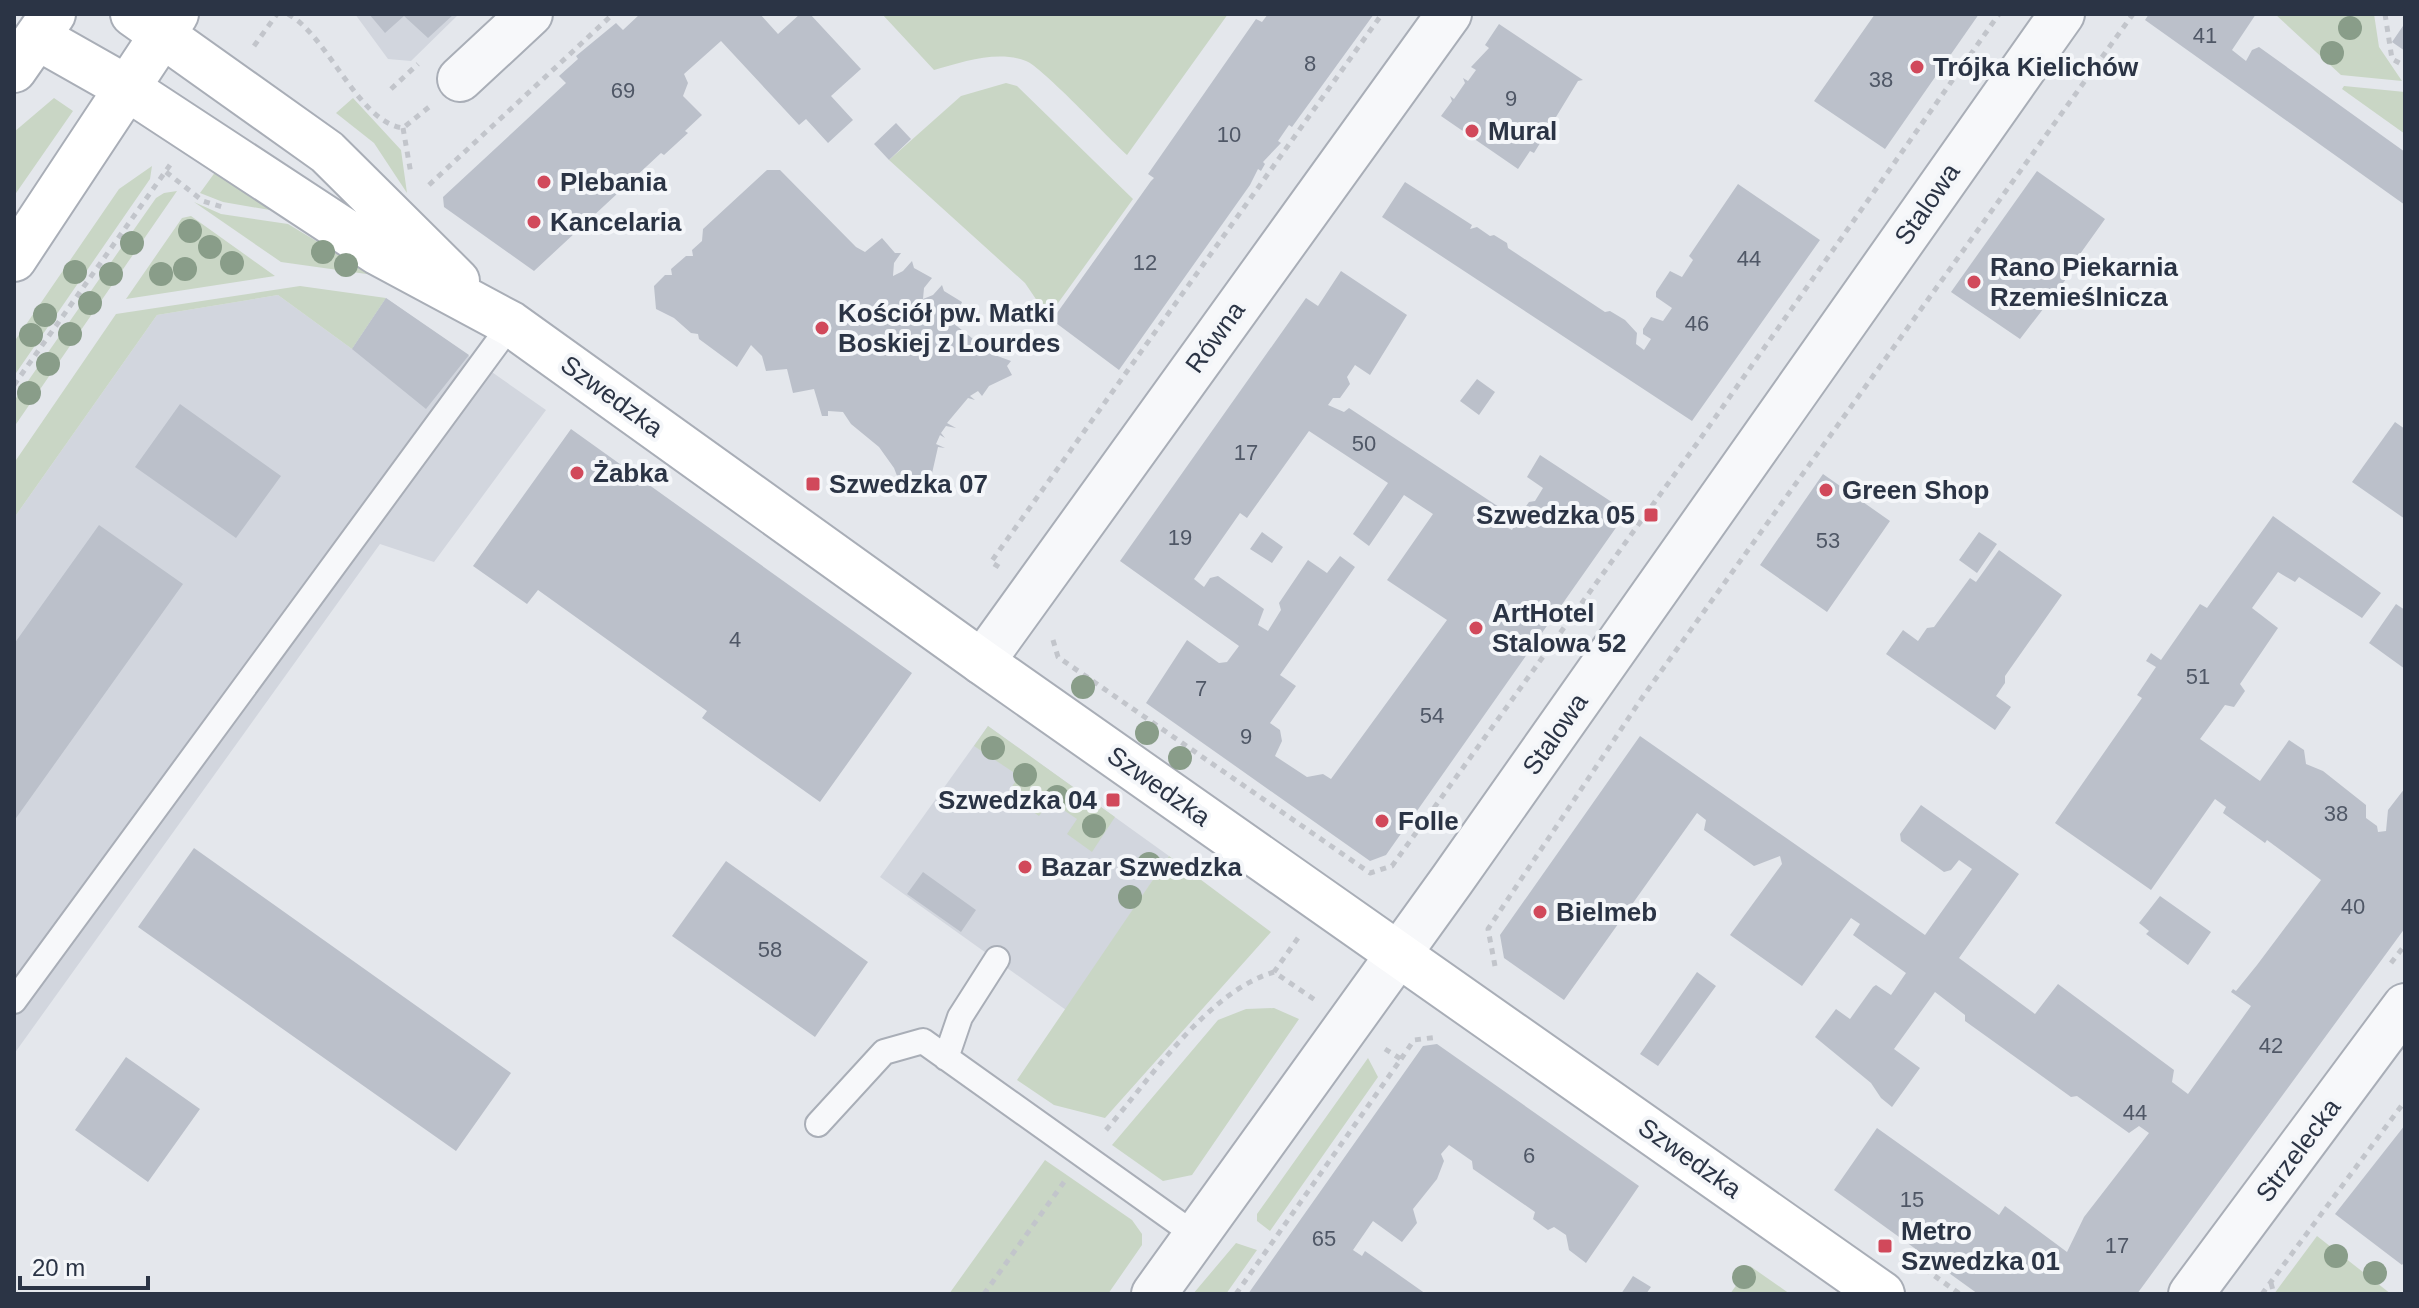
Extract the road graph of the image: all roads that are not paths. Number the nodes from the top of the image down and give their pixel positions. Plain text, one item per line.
1 (530, 14) edge
2 (1449, 14) edge
3 (2062, 14) edge
4 (157, 21) edge
5 (29, 38) edge
6 (460, 79) dead end
7 (127, 88) junction
8 (14, 259) edge
9 (494, 314) junction
10 (982, 662) junction
11 (1398, 953) junction
12 (997, 959) dead end
13 (14, 1001) edge
14 (2405, 1006) edge
15 (946, 1058) junction
16 (818, 1124) dead end
17 (1198, 1237) junction
18 (1154, 1294) edge
19 (1882, 1294) edge
20 (2191, 1294) edge

1 - 6 street
2 - 10 street, Równa
3 - 11 street, Stalowa
4 - 7 street
4 - 9 street, Szwedzka
5 - 7 street, Szwedzka
7 - 8 street
7 - 9 street, Szwedzka
9 - 10 street, Szwedzka
9 - 13 lane
10 - 11 street, Szwedzka
11 - 17 street, Stalowa
11 - 19 street, Szwedzka
12 - 15 lane
14 - 20 street, Strzelecka
15 - 16 lane
15 - 17 lane
17 - 18 street, Stalowa

